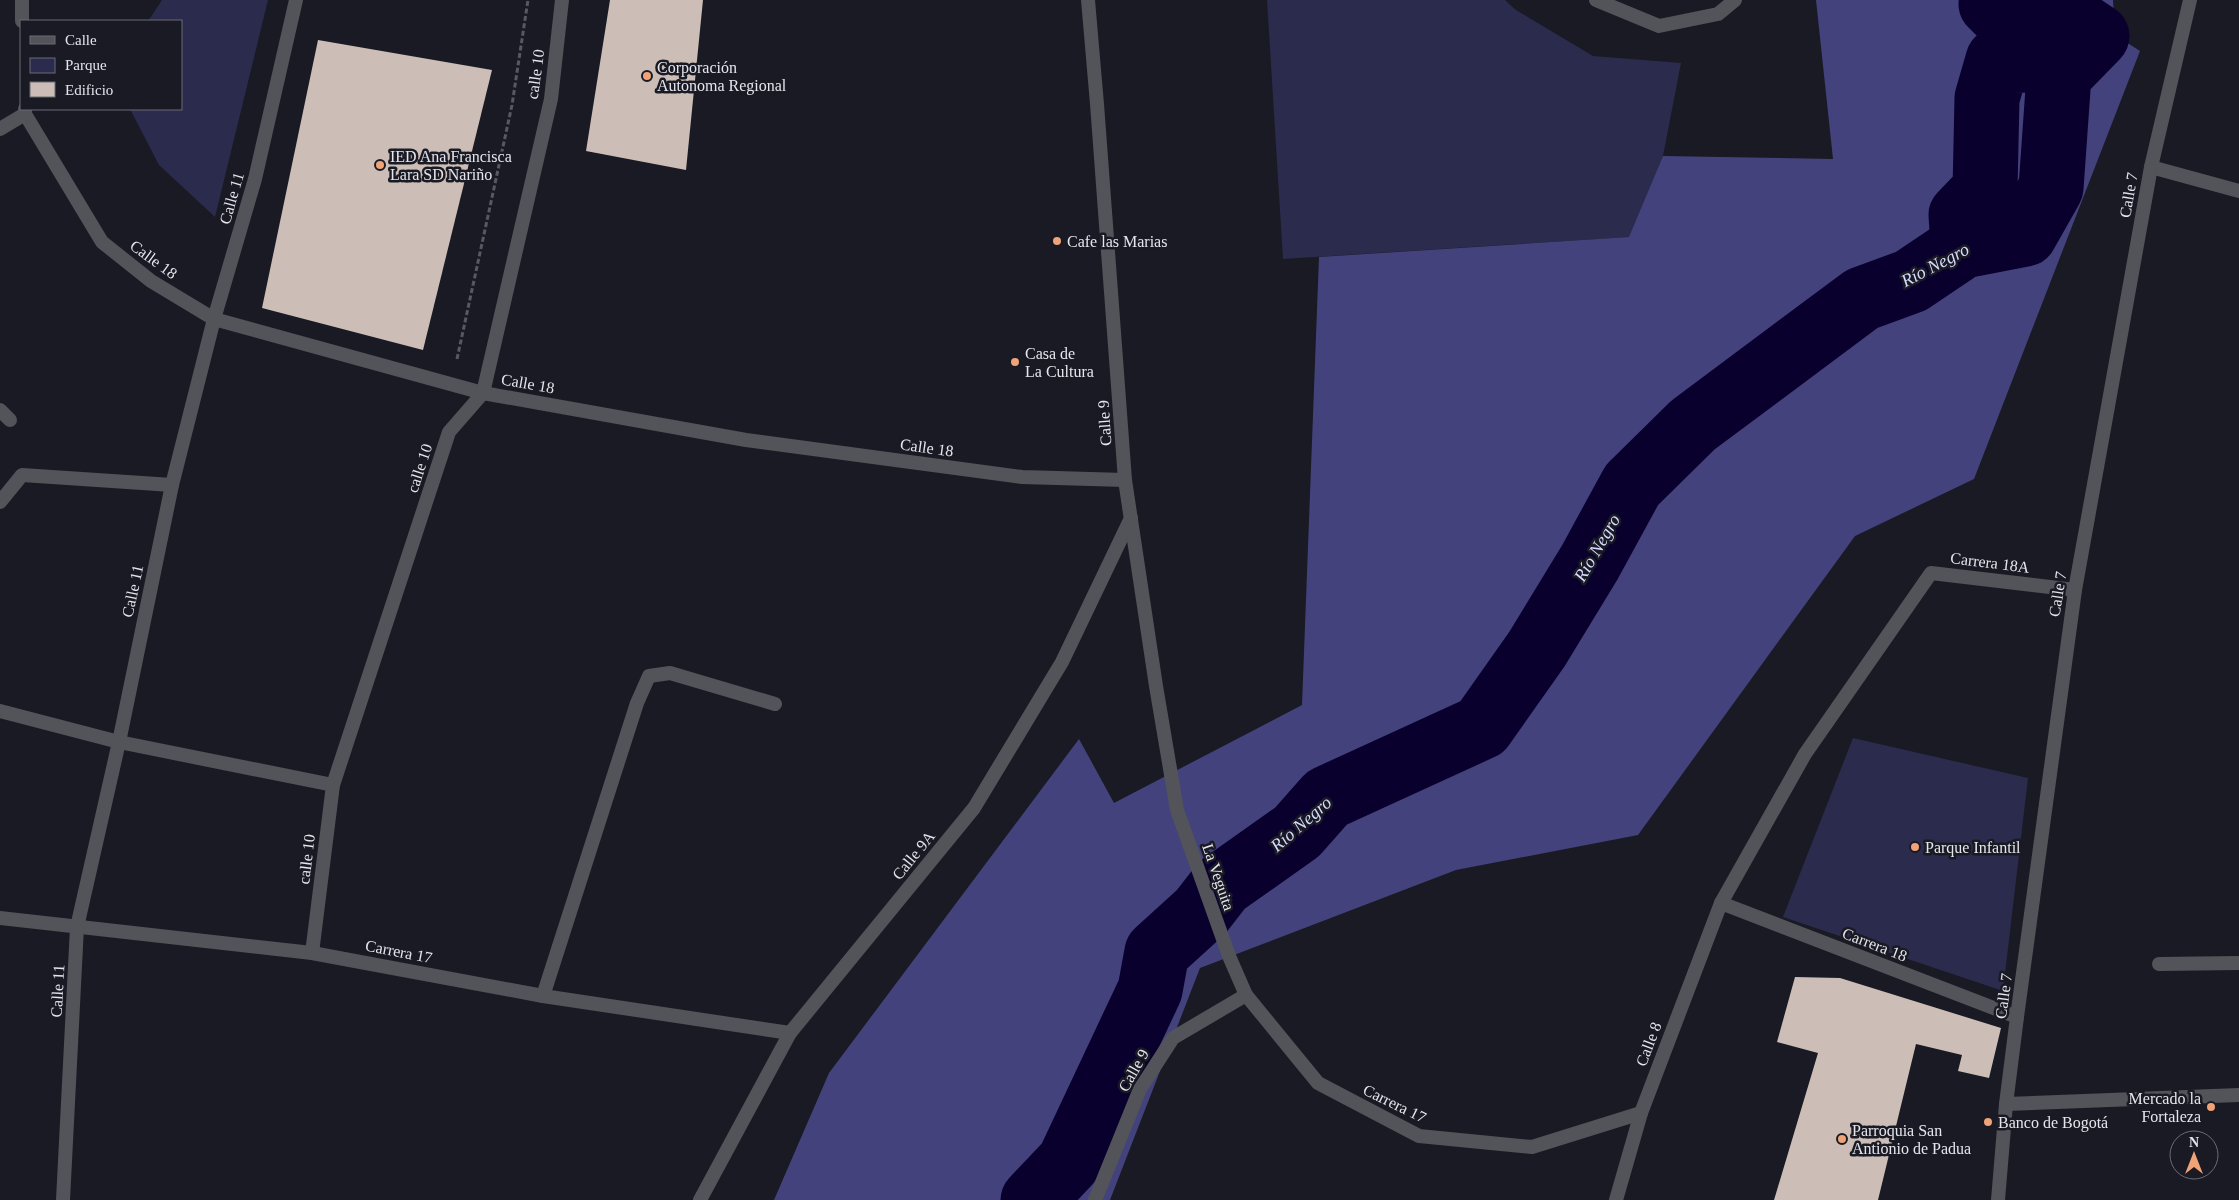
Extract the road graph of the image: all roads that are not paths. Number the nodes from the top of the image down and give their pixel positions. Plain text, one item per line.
1 (22, 0) edge
2 (296, 0) edge
3 (562, 0) edge
4 (1088, 0) edge
5 (1596, 0) edge
6 (1735, 0) edge
7 (2190, 0) edge
8 (22, 20) edge
9 (25, 111) edge
10 (0, 129) edge
11 (2151, 167) junction
12 (2239, 191) edge
13 (214, 319) junction
14 (483, 393) junction
15 (1126, 480) junction
16 (172, 484) junction
17 (0, 502) edge
18 (1131, 518) junction
19 (1931, 572) joint
20 (2075, 590) junction
21 (774, 704) dead end
22 (0, 711) edge
23 (119, 742) junction
24 (333, 785) junction
25 (1177, 810) joint
26 (1721, 904) junction
27 (0, 918) edge
28 (78, 927) junction
29 (312, 953) junction
30 (1228, 956) joint
31 (2239, 963) edge
32 (2159, 964) dead end
33 (1246, 995) junction
34 (543, 996) junction
35 (2017, 1017) junction
36 (790, 1033) junction
37 (2239, 1095) edge
38 (2006, 1104) junction
39 (1641, 1113) junction
40 (63, 1200) edge
41 (700, 1200) edge
42 (1095, 1200) edge
43 (1616, 1200) edge
44 (1998, 1200) edge

1 - 8 street
2 - 13 street, Calle 11
3 - 14 street, calle 10
4 - 15 street, Calle 9
5 - 6 street
7 - 11 street, Calle 7
9 - 10 street
9 - 13 street, Calle 18
11 - 12 street
11 - 20 street, Calle 7
13 - 14 street, Calle 18
13 - 16 street, Calle 11
14 - 15 street, Calle 18
14 - 24 street, calle 10
15 - 18 street, Calle 9
16 - 17 street
16 - 23 street, Calle 11
18 - 25 street, Calle 9
18 - 36 street, Calle 9A
19 - 20 street, Carrera 18A
19 - 26 street, Calle 8
20 - 35 street, Calle 7
21 - 34 street
22 - 23 street
23 - 24 street
23 - 28 street, Calle 11
24 - 29 street, calle 10
25 - 30 street, La Veguita
26 - 35 street, Carrera 18
26 - 39 street, Calle 8
27 - 28 street, Carrera 17
28 - 29 street, Carrera 17
28 - 40 street, Calle 11
29 - 34 street, Carrera 17
30 - 33 street, Carrera 17
31 - 32 street
33 - 39 street, Carrera 17
33 - 42 street, Calle 9
34 - 36 street, Carrera 17
35 - 38 street, Calle 7
36 - 41 street, Calle 9A
37 - 38 street
38 - 44 street, Calle 7
39 - 43 street, Calle 8

